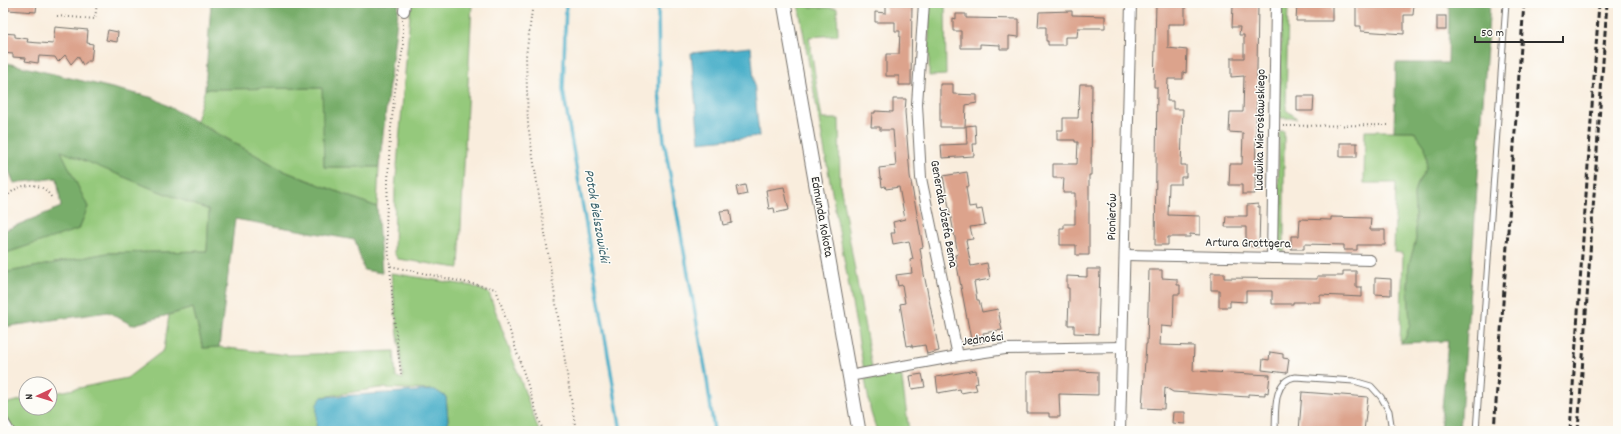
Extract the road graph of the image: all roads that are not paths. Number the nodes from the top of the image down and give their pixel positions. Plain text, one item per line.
1 (784, 3) edge
2 (924, 3) edge
3 (1131, 3) edge
4 (1276, 3) edge
5 (1506, 3) edge
6 (1125, 255) junction
7 (1272, 258) junction
8 (1370, 260) dead end
9 (1122, 348) junction
10 (958, 356) junction
11 (849, 376) junction
12 (3, 420) edge
13 (9, 431) edge
14 (859, 431) edge
15 (1120, 431) edge
16 (1275, 431) edge
17 (1392, 431) edge
18 (1476, 431) edge

1 - 11 street, Edmunda Kokota
2 - 10 street, Generała Józefa Bema
3 - 6 street, Pionierów
4 - 7 street, Ludwika Mierosławskiego
5 - 18 lane
6 - 7 street, Artura Grottgera
6 - 9 street, Pionierów
7 - 8 street, Artura Grottgera
9 - 10 street, Jedności
9 - 15 street, Pionierów
10 - 11 street, Jedności
11 - 14 street, Edmunda Kokota
12 - 13 street
16 - 17 lane

